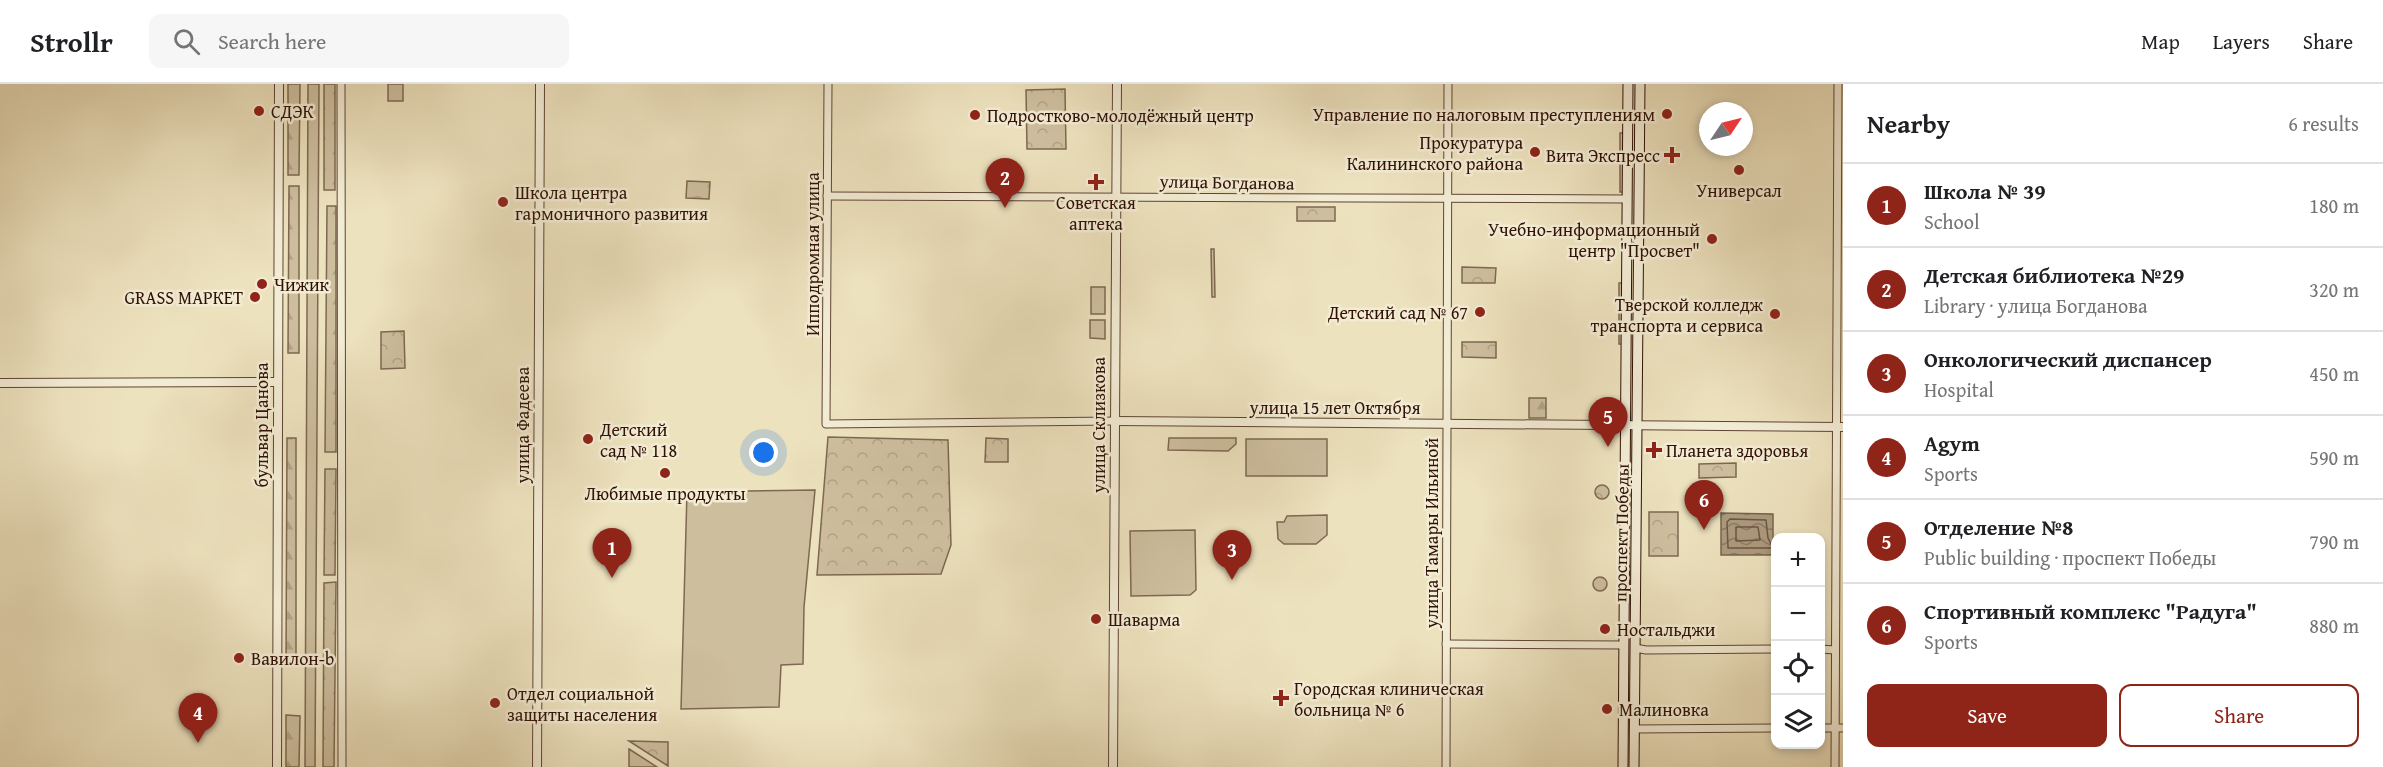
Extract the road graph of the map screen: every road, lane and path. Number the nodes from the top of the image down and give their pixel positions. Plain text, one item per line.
1 (279, 84) edge
2 (340, 84) edge
3 (540, 84) edge
4 (828, 84) edge
5 (1117, 84) edge
6 (1448, 84) edge
7 (1628, 84) edge
8 (1640, 84) edge
9 (1838, 84) edge
10 (827, 196) junction
11 (1116, 196) junction
12 (1448, 198) junction
13 (1627, 199) junction
14 (278, 382) junction
15 (0, 383) edge
16 (1115, 422) junction
17 (826, 424) joint
18 (1447, 424) junction
19 (1625, 426) junction
20 (1638, 426) junction
21 (1840, 427) edge
22 (1446, 644) junction
23 (1624, 645) junction
24 (1635, 648) junction
25 (1771, 649) edge
26 (1825, 650) edge
27 (1835, 650) junction
28 (1771, 728) edge
29 (1839, 728) edge
30 (1635, 729) junction
31 (276, 767) edge
32 (342, 767) edge
33 (537, 767) edge
34 (1113, 767) edge
35 (1446, 767) edge
36 (1623, 767) edge
37 (1634, 767) edge
38 (1835, 767) edge

1 - 14 street, бульвар Цанова
2 - 32 street
3 - 33 street, улица Фадеева
4 - 10 street, Ипподромная улица
5 - 11 street, улица Склизкова
6 - 12 street, улица Тамары Ильиной
7 - 13 main road, проспект Победы
8 - 20 main road, проспект Победы
9 - 21 street
10 - 11 street, улица Богданова
10 - 17 street, Ипподромная улица
11 - 12 street, улица Богданова
11 - 16 street, улица Склизкова
12 - 13 street, улица Богданова
12 - 18 street, улица Тамары Ильиной
13 - 19 main road, проспект Победы
14 - 15 street
14 - 31 street, бульвар Цанова
16 - 17 street, улица 15 лет Октября
16 - 18 street, улица 15 лет Октября
16 - 34 street, улица Склизкова
18 - 19 street, улица 15 лет Октября
18 - 22 street, улица Тамары Ильиной
19 - 20 street, улица 15 лет Октября
19 - 23 main road, проспект Победы
20 - 21 street, улица 15 лет Октября
20 - 24 main road, проспект Победы
21 - 27 street
22 - 23 street
22 - 35 street, улица Тамары Ильиной
23 - 36 main road, проспект Победы
24 - 25 street
24 - 30 main road, проспект Победы
26 - 27 street
27 - 29 street
28 - 30 street
29 - 38 street
30 - 37 main road, проспект Победы

